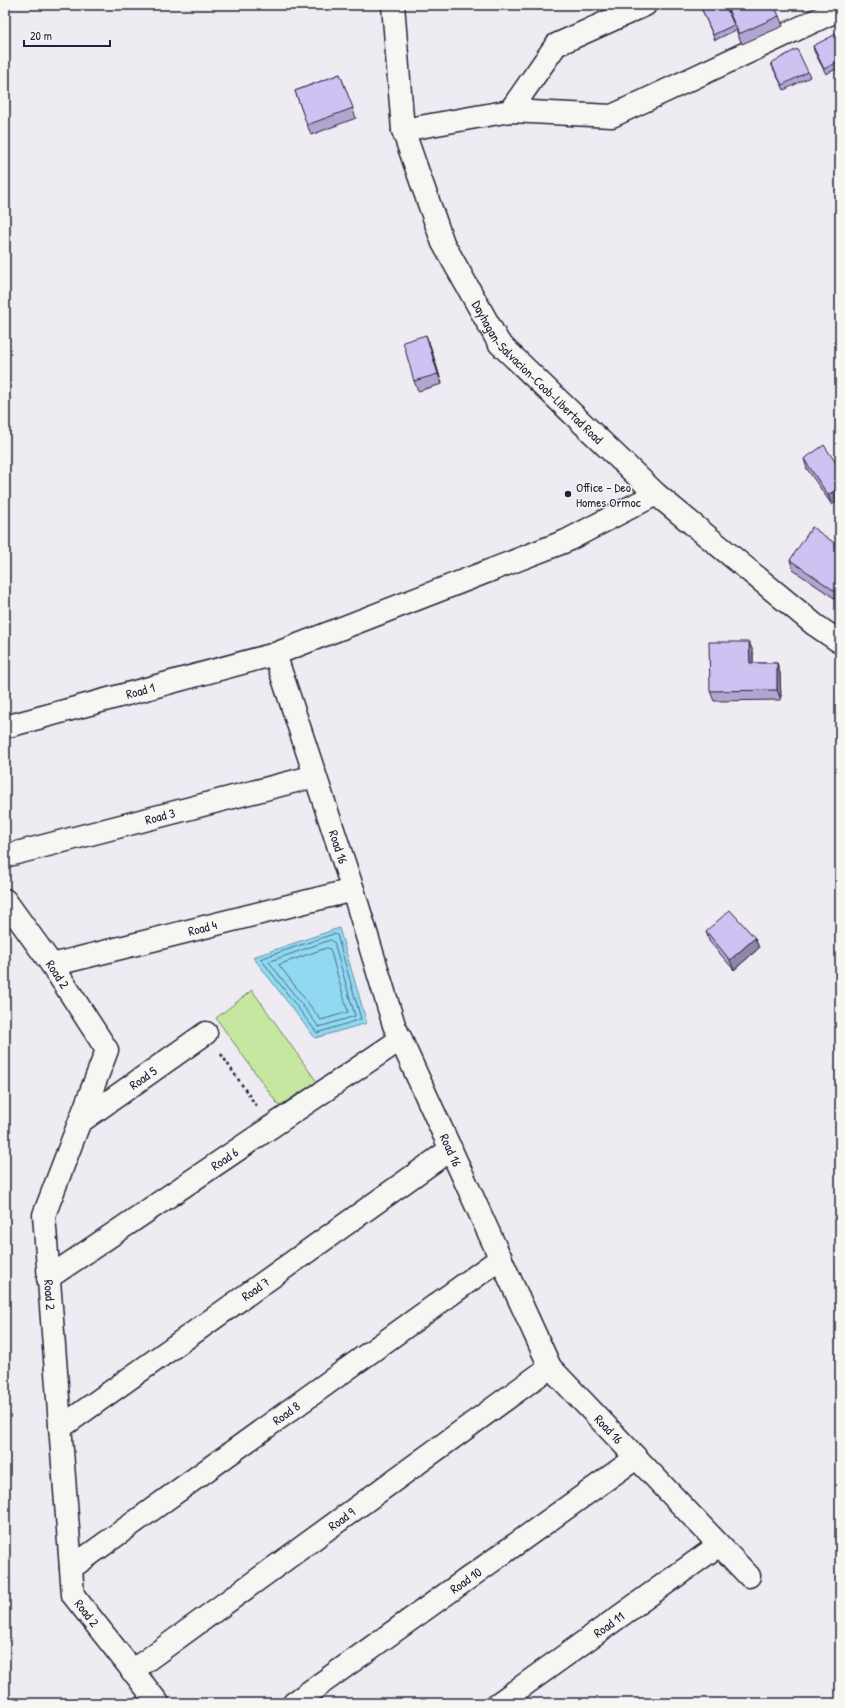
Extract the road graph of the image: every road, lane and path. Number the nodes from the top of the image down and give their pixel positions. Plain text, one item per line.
1 (393, 5) edge
2 (645, 5) edge
3 (840, 9) edge
4 (510, 111) junction
5 (404, 130) junction
6 (656, 494) junction
7 (840, 642) edge
8 (275, 654) junction
9 (5, 727) edge
10 (315, 776) junction
11 (5, 856) edge
12 (353, 890) junction
13 (5, 900) edge
14 (52, 965) junction
15 (206, 1032) joint
16 (401, 1039) junction
17 (80, 1122) junction
18 (271, 1128) junction
19 (451, 1149) junction
20 (501, 1258) junction
21 (48, 1278) junction
22 (550, 1366) junction
23 (60, 1428) junction
24 (636, 1458) junction
25 (719, 1545) junction
26 (71, 1568) junction
27 (749, 1576) dead end
28 (132, 1671) junction
29 (158, 1703) edge
30 (294, 1703) edge
31 (499, 1703) edge

1 - 5 street, Dayhagan-Salvacion-Coob-Libertad Road
2 - 4 street
3 - 4 street
4 - 5 street
5 - 6 street, Dayhagan-Salvacion-Coob-Libertad Road
6 - 7 street, Dayhagan-Salvacion-Coob-Libertad Road
6 - 8 street, Road 1
8 - 9 street, Road 1
8 - 10 street, Road 16
10 - 11 street, Road 3
10 - 12 street, Road 16
12 - 14 street, Road 4
12 - 16 street, Road 16
13 - 14 street, Road 2
14 - 17 street, Road 2
15 - 17 street, Road 5
15 - 18 path
16 - 18 street, Road 6
16 - 19 street, Road 16
17 - 21 street, Road 2
18 - 21 street, Road 6
19 - 20 street, Road 16
19 - 23 street, Road 7
20 - 22 street, Road 16
20 - 26 street, Road 8
21 - 23 street, Road 2
22 - 24 street, Road 16
22 - 28 street, Road 9
23 - 26 street, Road 2
24 - 25 street, Road 16
24 - 30 street, Road 10
25 - 27 street, Road 16
25 - 31 street, Road 11
26 - 28 street, Road 2
28 - 29 street, Road 2

